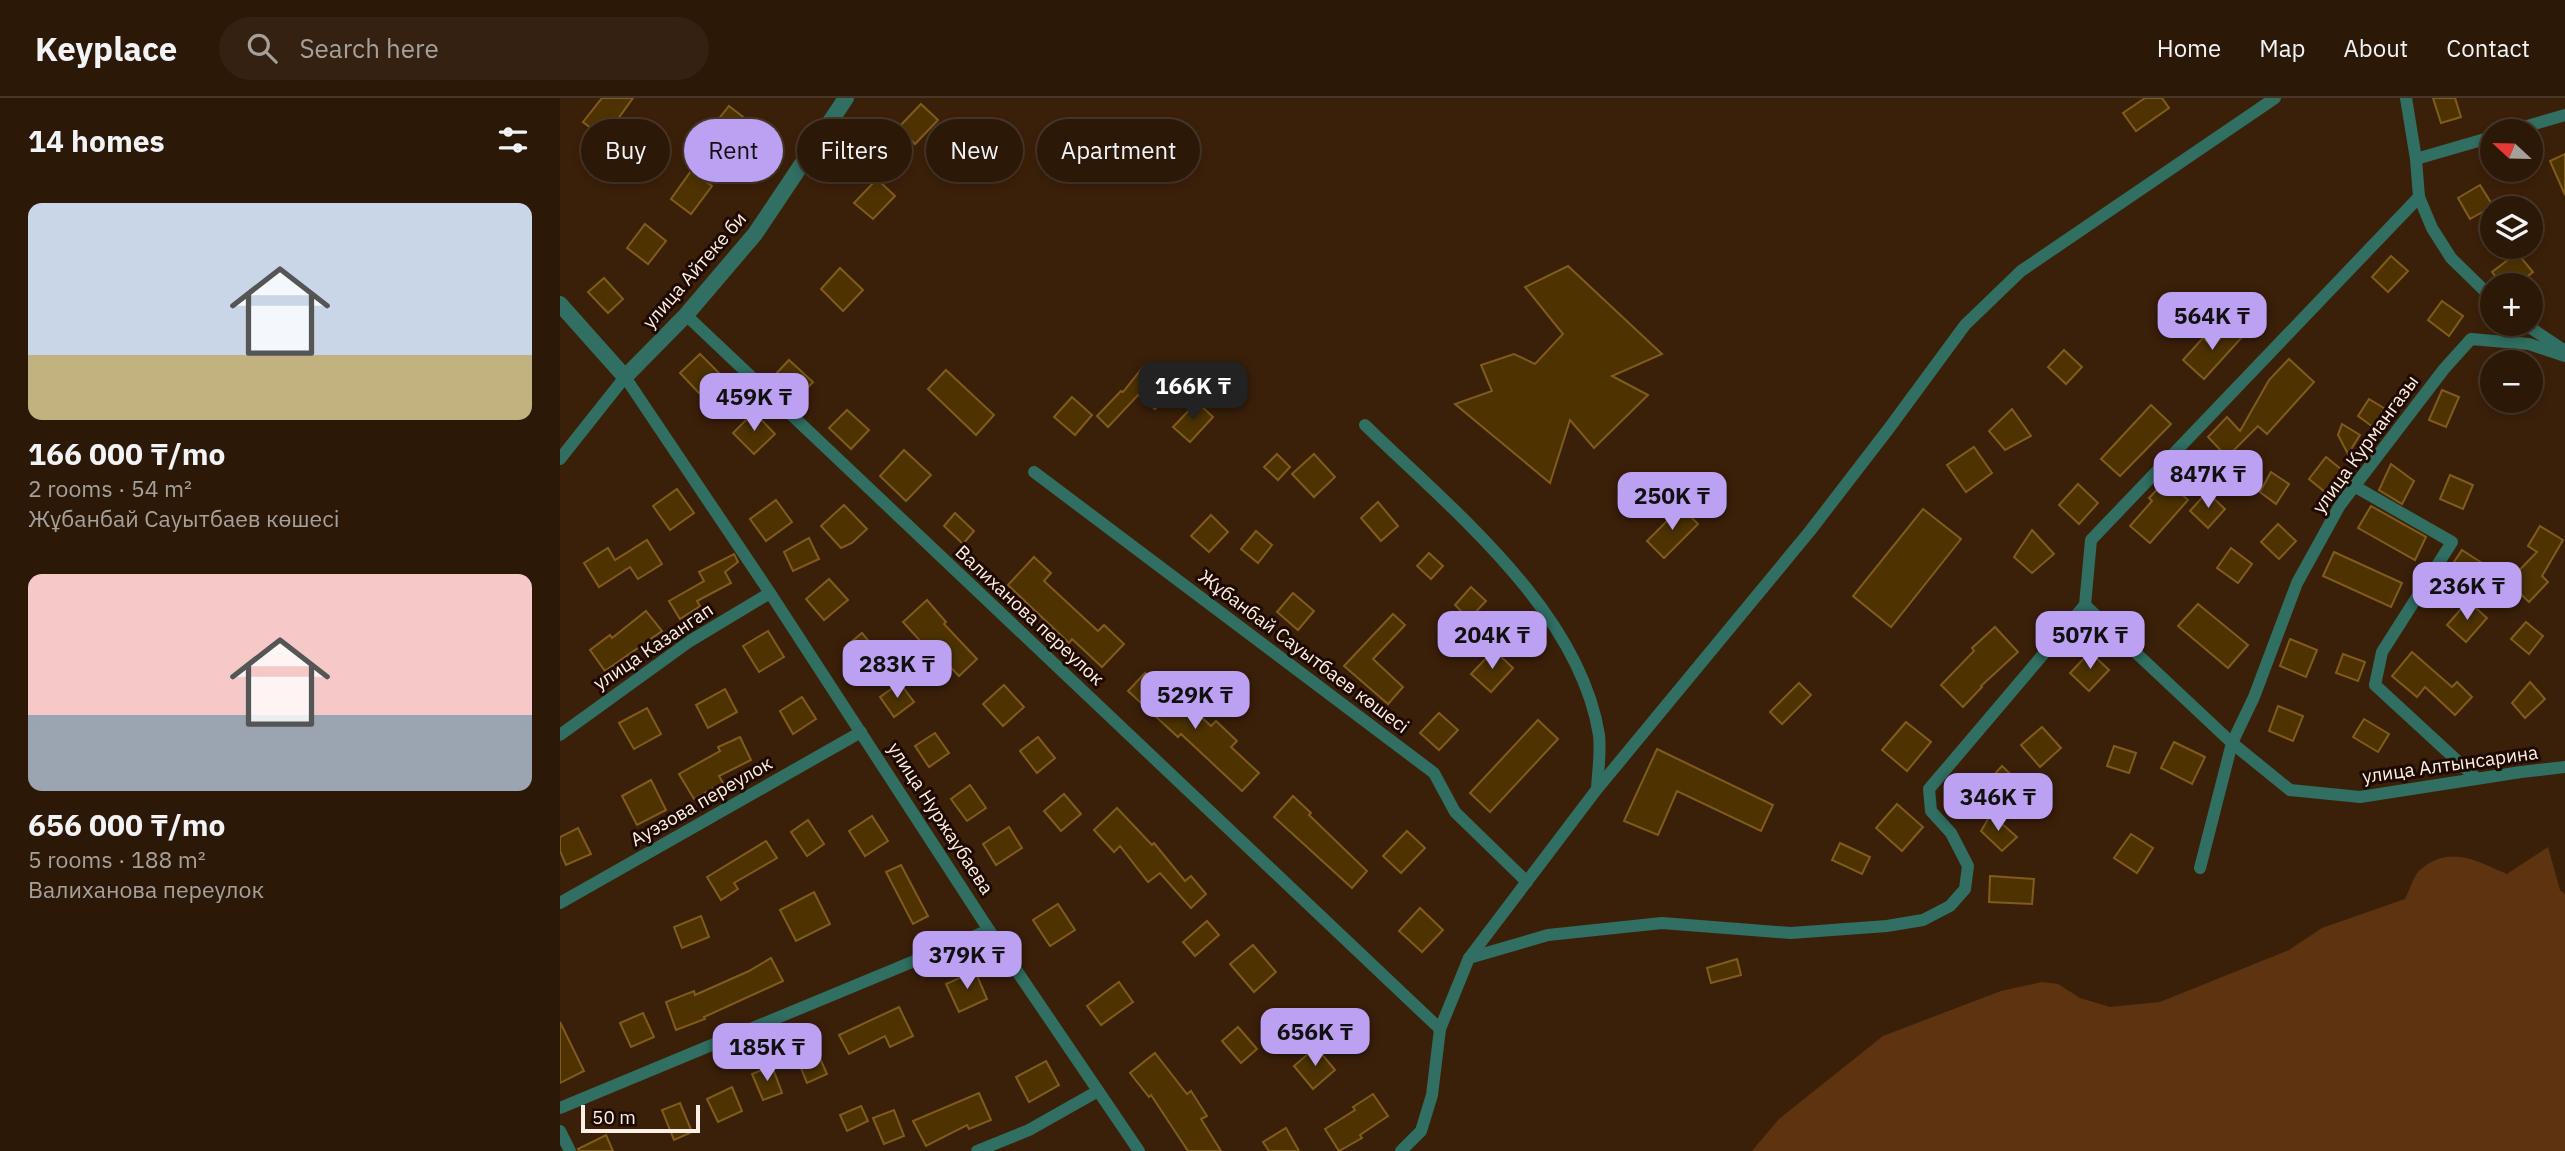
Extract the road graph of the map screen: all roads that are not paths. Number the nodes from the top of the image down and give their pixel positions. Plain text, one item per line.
1 (846, 98) edge
2 (2274, 98) edge
3 (2406, 98) edge
4 (2565, 115) edge
5 (2543, 121) edge
6 (2480, 140) edge
7 (2416, 159) junction
8 (2419, 197) junction
9 (2480, 286) edge
10 (560, 304) edge
11 (686, 315) junction
12 (2543, 336) edge
13 (2565, 351) edge
14 (2565, 356) edge
15 (625, 377) junction
16 (1365, 425) dead end
17 (560, 459) edge
18 (1034, 472) dead end
19 (2354, 486) junction
20 (771, 593) junction
21 (2085, 605) junction
22 (861, 733) junction
23 (560, 735) edge
24 (2232, 743) junction
25 (2565, 767) edge
26 (2476, 778) junction
27 (1597, 789) junction
28 (2200, 868) dead end
29 (1527, 882) junction
30 (560, 903) edge
31 (989, 930) junction
32 (1469, 958) junction
33 (1440, 1029) junction
34 (1098, 1091) junction
35 (560, 1108) edge
36 (560, 1132) edge
37 (570, 1151) edge
38 (977, 1151) edge
39 (1139, 1151) edge
40 (1401, 1151) edge

1 - 11 street, улица Айтеке би
2 - 27 street
3 - 7 street
4 - 5 street
6 - 7 street
7 - 8 street
8 - 9 street
8 - 21 street
10 - 15 street, улица Нуржаубаева
11 - 15 street, улица Айтеке би
11 - 33 street, Валиханова переулок
12 - 13 street
14 - 19 street, улица Курмангазы
15 - 17 street, улица Айтеке би
15 - 20 street, улица Нуржаубаева
16 - 27 street
18 - 29 street, Жұбанбай Сауытбаев көшесі
19 - 24 street, улица Курмангазы
19 - 26 street
20 - 22 street, улица Нуржаубаева
20 - 23 street, улица Казангап
21 - 24 street, улица Алтынсарина
21 - 32 street
22 - 30 street, Ауэзова переулок
22 - 31 street, улица Нуржаубаева
24 - 26 street, улица Алтынсарина
24 - 28 street, улица Курмангазы
25 - 26 street, улица Алтынсарина
27 - 29 street
29 - 32 street
31 - 34 street, улица Нуржаубаева
31 - 35 street
32 - 33 street
33 - 40 street
34 - 38 street
34 - 39 street, улица Нуржаубаева
36 - 37 street

